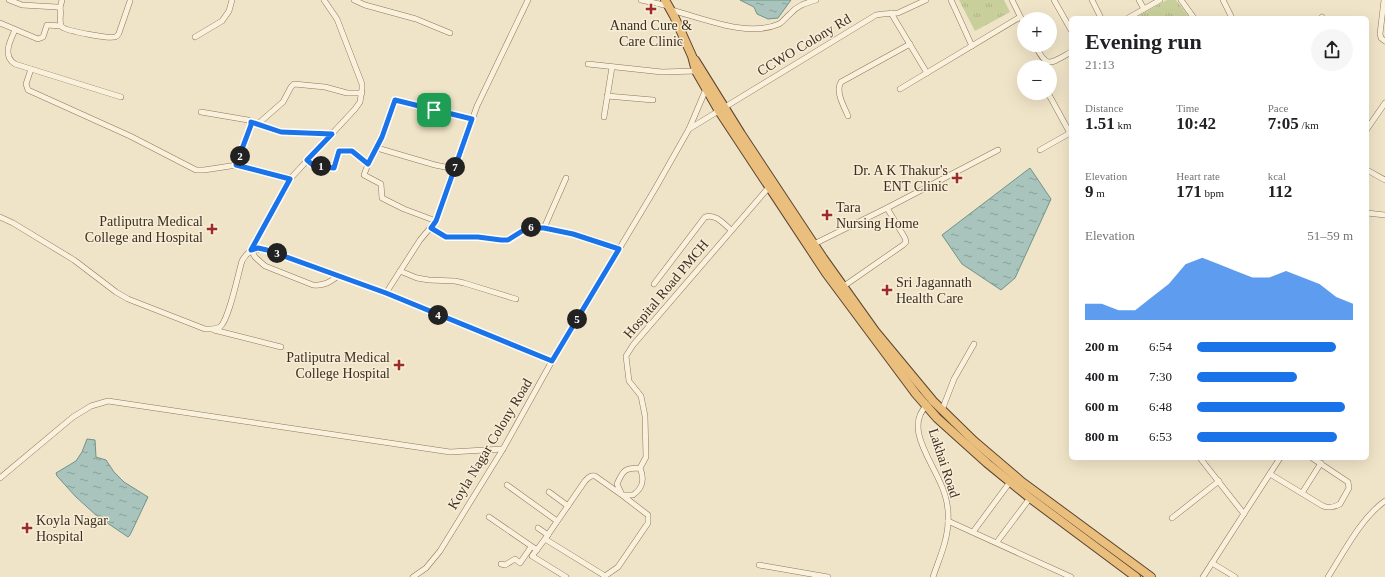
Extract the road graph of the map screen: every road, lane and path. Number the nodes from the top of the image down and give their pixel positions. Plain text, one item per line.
1 (9, 0) edge
2 (62, 0) edge
3 (232, 0) edge
4 (324, 0) edge
5 (354, 0) edge
6 (528, 0) edge
7 (641, 0) edge
8 (816, 0) edge
9 (926, 0) edge
10 (951, 0) edge
11 (1012, 0) edge
12 (1054, 0) edge
13 (1092, 0) edge
14 (1139, 0) edge
15 (1160, 0) edge
16 (1181, 0) edge
17 (1223, 0) edge
18 (1384, 0) edge
19 (804, 1) edge
20 (130, 2) dead end
21 (668, 5) edge
22 (60, 8) junction
23 (1144, 9) junction
24 (1018, 12) edge
25 (891, 14) junction
26 (1100, 16) edge
27 (1132, 16) edge
28 (1193, 16) edge
29 (1231, 16) edge
30 (1017, 19) edge
31 (0, 23) edge
32 (61, 26) junction
33 (1069, 26) edge
34 (15, 30) junction
35 (450, 33) dead end
36 (195, 37) dead end
37 (1385, 41) edge
38 (910, 44) junction
39 (972, 46) junction
40 (1069, 53) edge
41 (692, 56) junction
42 (1056, 60) edge
43 (588, 64) dead end
44 (612, 67) junction
45 (31, 70) junction
46 (696, 71) junction
47 (927, 73) junction
48 (706, 89) junction
49 (900, 89) dead end
50 (362, 93) junction
51 (607, 96) junction
52 (121, 97) dead end
53 (653, 100) dead end
54 (1052, 100) edge
55 (1385, 103) edge
56 (722, 109) junction
57 (201, 112) dead end
58 (848, 116) dead end
59 (604, 117) dead end
60 (472, 119) junction
61 (251, 122) junction
62 (259, 124) junction
63 (1369, 127) edge
64 (689, 129) junction
65 (1069, 132) edge
66 (332, 134) junction
67 (1069, 135) edge
68 (376, 148) junction
69 (998, 150) dead end
70 (1040, 150) dead end
71 (307, 160) junction
72 (368, 164) junction
73 (236, 165) junction
74 (455, 169) junction
75 (1369, 171) edge
76 (566, 178) dead end
77 (290, 179) junction
78 (1385, 180) edge
79 (769, 187) junction
80 (887, 208) junction
81 (1369, 212) edge
82 (1385, 215) edge
83 (0, 217) edge
84 (436, 221) junction
85 (431, 228) junction
86 (544, 228) junction
87 (731, 230) junction
88 (814, 244) junction
89 (619, 249) junction
90 (251, 250) junction
91 (820, 260) junction
92 (400, 271) junction
93 (338, 276) junction
94 (654, 284) dead end
95 (844, 286) junction
96 (386, 293) junction
97 (516, 299) dead end
98 (214, 330) junction
99 (974, 344) dead end
100 (281, 347) dead end
101 (552, 361) junction
102 (930, 403) junction
103 (942, 410) junction
104 (503, 449) junction
105 (1202, 460) edge
106 (1279, 460) edge
107 (1316, 460) edge
108 (1321, 463) junction
109 (640, 468) junction
110 (1270, 474) junction
111 (0, 478) edge
112 (1219, 481) junction
113 (1010, 482) junction
114 (508, 485) dead end
115 (548, 492) dead end
116 (1302, 493) junction
117 (622, 494) junction
118 (1030, 498) junction
119 (1385, 501) edge
120 (568, 506) junction
121 (1244, 514) junction
122 (489, 517) dead end
123 (1172, 518) dead end
124 (557, 521) junction
125 (948, 521) junction
126 (538, 528) dead end
127 (973, 532) junction
128 (546, 537) junction
129 (997, 542) junction
130 (531, 547) junction
131 (537, 550) junction
132 (1212, 563) junction
133 (501, 564) dead end
134 (759, 565) dead end
135 (809, 575) edge
136 (604, 576) edge
137 (413, 577) edge
138 (566, 577) edge
139 (828, 577) edge
140 (933, 577) edge
141 (1071, 577) edge
142 (1136, 577) edge
143 (1151, 577) edge
144 (1203, 577) edge
145 (1235, 577) edge
146 (1328, 577) edge

1 - 22 street
2 - 22 street
3 - 36 street
4 - 50 street
5 - 35 street
6 - 60 street
7 - 21 street
8 - 19 street
9 - 25 street, CCWO Colony Rd
10 - 39 street
11 - 24 street
12 - 33 street
13 - 26 street
14 - 23 street
15 - 23 street
16 - 28 street
17 - 29 street
18 - 37 street
19 - 21 street
20 - 32 street
21 - 41 highway
22 - 32 street
23 - 27 street
25 - 38 street
25 - 56 street, CCWO Colony Rd
30 - 39 street
31 - 34 street
32 - 34 street
34 - 45 street
38 - 47 street
38 - 58 street
39 - 47 street
40 - 42 street
41 - 46 highway
41 - 56 highway
43 - 44 street
44 - 46 street
44 - 51 street
45 - 52 street
45 - 73 street
46 - 48 highway
47 - 49 street
48 - 56 highway
48 - 64 street, Koyla Nagar Colony Road
50 - 62 street
50 - 66 street
51 - 53 street
51 - 59 street
54 - 65 street
55 - 63 street
56 - 64 street, Koyla Nagar Colony Road
56 - 79 highway
56 - 88 highway
57 - 61 street
60 - 68 street
60 - 74 street
61 - 62 street
61 - 73 street
62 - 66 street
64 - 89 street, Koyla Nagar Colony Road
66 - 71 street
67 - 70 street
68 - 72 street
68 - 74 street
69 - 80 street
71 - 72 street
71 - 77 street
72 - 84 street
73 - 77 street
74 - 84 street
75 - 78 street
76 - 86 street
77 - 90 street
79 - 87 street, Hospital Road PMCH
79 - 91 highway
80 - 88 street
80 - 95 street
81 - 82 street
83 - 98 street
84 - 85 street
85 - 86 street
85 - 92 street
86 - 89 street
87 - 94 street
87 - 109 street, Hospital Road PMCH
88 - 91 highway
89 - 101 street, Koyla Nagar Colony Road
90 - 93 street
90 - 93 street
90 - 98 street
91 - 95 highway
91 - 102 highway
92 - 96 street
92 - 97 street
93 - 96 street
95 - 102 highway
96 - 101 street
98 - 100 street
99 - 103 street
101 - 104 street, Koyla Nagar Colony Road
102 - 103 highway
102 - 113 highway
102 - 125 street, Lakhai Road
103 - 143 highway
104 - 111 street
104 - 137 street, Koyla Nagar Colony Road
105 - 112 street
106 - 110 street
107 - 108 street
108 - 116 street
108 - 116 street
109 - 117 street
109 - 117 street
110 - 116 street
110 - 121 street
112 - 121 street
112 - 123 street
113 - 118 highway
113 - 127 street
114 - 124 street
115 - 120 street
117 - 120 street
117 - 136 street
118 - 129 street
118 - 142 highway
119 - 146 street
120 - 124 street
121 - 132 street
122 - 130 street
124 - 128 street
125 - 127 street
125 - 140 street, Lakhai Road
126 - 128 street
127 - 129 street
128 - 131 street
128 - 136 street
129 - 141 street
130 - 131 street
130 - 133 street
131 - 138 street
132 - 144 street
132 - 145 street
134 - 135 street
135 - 139 street

